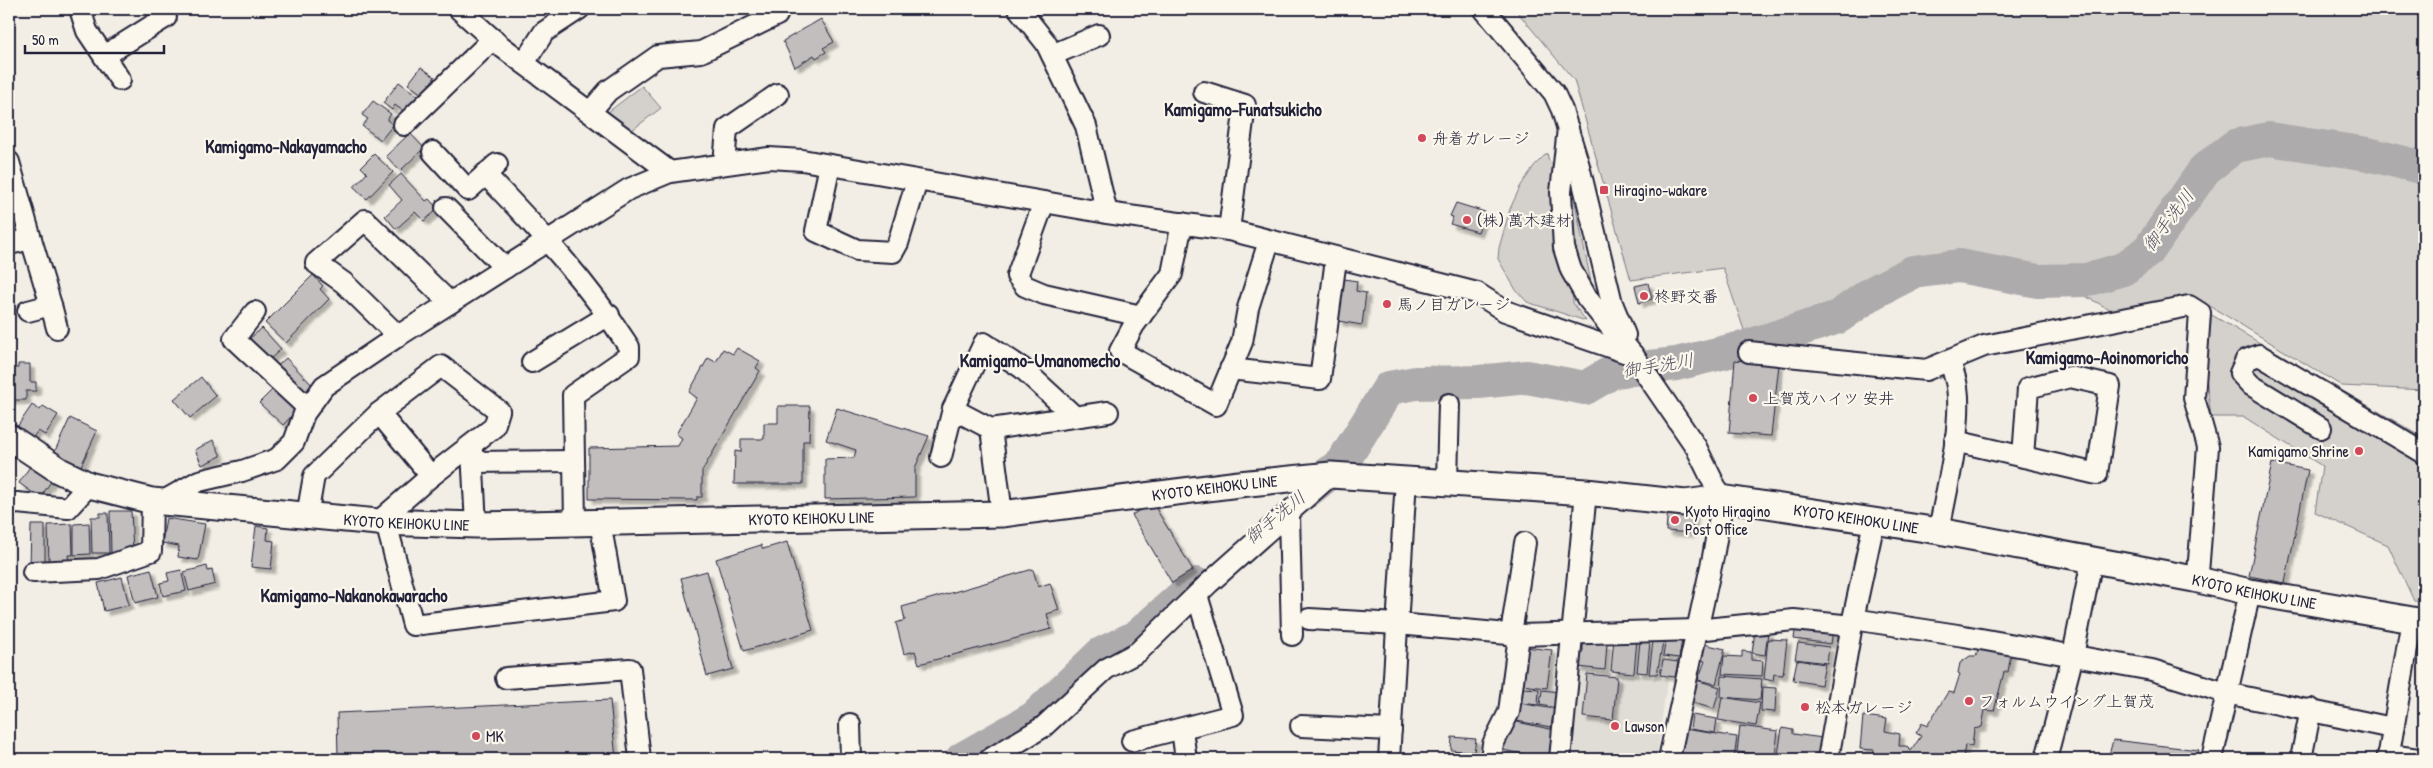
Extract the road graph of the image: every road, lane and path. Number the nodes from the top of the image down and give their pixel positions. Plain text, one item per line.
1 (80, 9) edge
2 (459, 9) edge
3 (579, 9) edge
4 (1020, 9) edge
5 (1484, 9) edge
6 (777, 15) dead end
7 (166, 17) dead end
8 (1100, 35) dead end
9 (493, 39) junction
10 (1052, 55) junction
11 (104, 56) junction
12 (524, 64) junction
13 (120, 80) dead end
14 (1204, 92) dead end
15 (778, 94) dead end
16 (590, 112) junction
17 (404, 125) dead end
18 (1568, 128) junction
19 (433, 152) dead end
20 (9, 162) edge
21 (724, 164) junction
22 (830, 165) junction
23 (670, 172) junction
24 (917, 181) junction
25 (1044, 202) junction
26 (446, 208) dead end
27 (1107, 213) junction
28 (1182, 223) junction
29 (1229, 230) junction
30 (31, 239) junction
31 (549, 240) junction
32 (1269, 241) junction
33 (9, 244) edge
34 (1336, 259) junction
35 (505, 268) junction
36 (450, 303) junction
37 (51, 305) junction
38 (28, 311) dead end
39 (255, 312) dead end
40 (609, 316) junction
41 (1141, 316) junction
42 (57, 328) dead end
43 (398, 336) junction
44 (1750, 352) dead end
45 (1633, 355) junction
46 (1950, 361) junction
47 (532, 362) dead end
48 (1230, 369) junction
49 (1449, 404) dead end
50 (308, 408) junction
51 (953, 409) junction
52 (1108, 412) dead end
53 (379, 413) junction
54 (1073, 415) junction
55 (2321, 428) dead end
56 (991, 429) junction
57 (9, 437) edge
58 (1955, 441) junction
59 (472, 453) junction
60 (2424, 454) edge
61 (2023, 456) junction
62 (941, 457) dead end
63 (574, 461) junction
64 (430, 476) junction
65 (1331, 476) junction
66 (1406, 479) junction
67 (1447, 481) junction
68 (89, 484) junction
69 (1586, 492) junction
70 (1721, 498) junction
71 (157, 502) junction
72 (9, 505) edge
73 (1002, 514) junction
74 (1288, 515) junction
75 (307, 516) junction
76 (382, 522) junction
77 (600, 522) junction
78 (1874, 522) junction
79 (575, 523) junction
80 (476, 525) junction
81 (1939, 531) junction
82 (1525, 543) dead end
83 (2092, 560) junction
84 (33, 572) dead end
85 (2194, 579) junction
86 (2250, 592) junction
87 (1197, 595) junction
88 (1308, 620) dead end
89 (2418, 621) edge
90 (1852, 623) junction
91 (1398, 624) junction
92 (1696, 630) junction
93 (1572, 634) junction
94 (1292, 635) dead end
95 (1515, 635) junction
96 (2073, 655) junction
97 (506, 678) dead end
98 (2226, 693) junction
99 (2311, 709) junction
100 (850, 724) dead end
101 (1301, 726) dead end
102 (2392, 728) junction
103 (1182, 730) junction
104 (1391, 730) junction
105 (1132, 741) dead end
106 (2388, 757) edge
107 (640, 759) edge
108 (851, 759) edge
109 (990, 759) edge
110 (1186, 759) edge
111 (1389, 759) edge
112 (1491, 759) edge
113 (1560, 759) edge
114 (1670, 759) edge
115 (1828, 759) edge
116 (2046, 759) edge
117 (2212, 759) edge
118 (2301, 759) edge
119 (2418, 759) edge

1 - 11 street
2 - 9 street
3 - 12 street
4 - 10 street
5 - 18 street
6 - 16 street
7 - 11 street
8 - 10 street
9 - 12 street
9 - 17 street
10 - 27 street
11 - 13 street
12 - 16 street
14 - 29 street
15 - 21 street
16 - 23 street
18 - 45 street
18 - 45 street
19 - 31 street
20 - 30 street
21 - 22 street
21 - 23 street
22 - 24 street
22 - 24 street
23 - 31 street
24 - 25 street
25 - 27 street
25 - 41 street
26 - 35 street
27 - 28 street
28 - 29 street
28 - 41 street
29 - 32 street
30 - 33 street
30 - 37 street
31 - 35 street
31 - 40 street
32 - 34 street
32 - 48 street
34 - 45 street
34 - 48 street
35 - 36 street
36 - 43 street
36 - 43 street
37 - 38 street
37 - 42 street
39 - 50 street
40 - 47 street
40 - 63 street
41 - 48 street
43 - 50 street
44 - 46 street
45 - 70 street
46 - 58 street
46 - 85 street
49 - 67 street
50 - 71 street
51 - 54 street
51 - 56 street
51 - 62 street
52 - 54 street
53 - 59 street
53 - 64 street
53 - 75 street
54 - 56 street
55 - 60 street
56 - 73 street
57 - 68 main road, KYOTO KEIHOKU LINE
58 - 61 street
58 - 81 street
59 - 63 street
59 - 64 street
59 - 80 street
61 - 61 street
63 - 79 street
64 - 76 street
65 - 66 main road, KYOTO KEIHOKU LINE
65 - 73 main road, KYOTO KEIHOKU LINE
65 - 74 street
66 - 67 main road, KYOTO KEIHOKU LINE
66 - 91 street
67 - 69 main road, KYOTO KEIHOKU LINE
68 - 71 main road, KYOTO KEIHOKU LINE
68 - 72 street
69 - 70 main road, KYOTO KEIHOKU LINE
69 - 93 street
70 - 78 main road, KYOTO KEIHOKU LINE
70 - 92 street
71 - 75 main road, KYOTO KEIHOKU LINE
71 - 84 street
73 - 77 main road, KYOTO KEIHOKU LINE
74 - 87 street
74 - 94 street
75 - 76 main road, KYOTO KEIHOKU LINE
76 - 77 street
76 - 80 main road, KYOTO KEIHOKU LINE
77 - 79 main road, KYOTO KEIHOKU LINE
78 - 81 main road, KYOTO KEIHOKU LINE
78 - 90 street
79 - 80 main road, KYOTO KEIHOKU LINE
81 - 83 main road, KYOTO KEIHOKU LINE
82 - 95 street
83 - 85 main road, KYOTO KEIHOKU LINE
83 - 96 street
85 - 86 main road, KYOTO KEIHOKU LINE
86 - 89 main road, KYOTO KEIHOKU LINE
86 - 98 street
87 - 103 street
87 - 109 street
88 - 91 street
89 - 102 street
90 - 92 street
90 - 96 street
90 - 115 street
91 - 95 street
91 - 104 street
92 - 93 street
92 - 114 street
93 - 95 street
93 - 113 street
95 - 112 street
96 - 98 street
96 - 116 street
97 - 107 street
98 - 99 street
98 - 117 street
99 - 102 street
99 - 118 street
100 - 108 street
101 - 104 street
102 - 106 street
103 - 105 street
103 - 110 street
104 - 111 street
106 - 119 street

